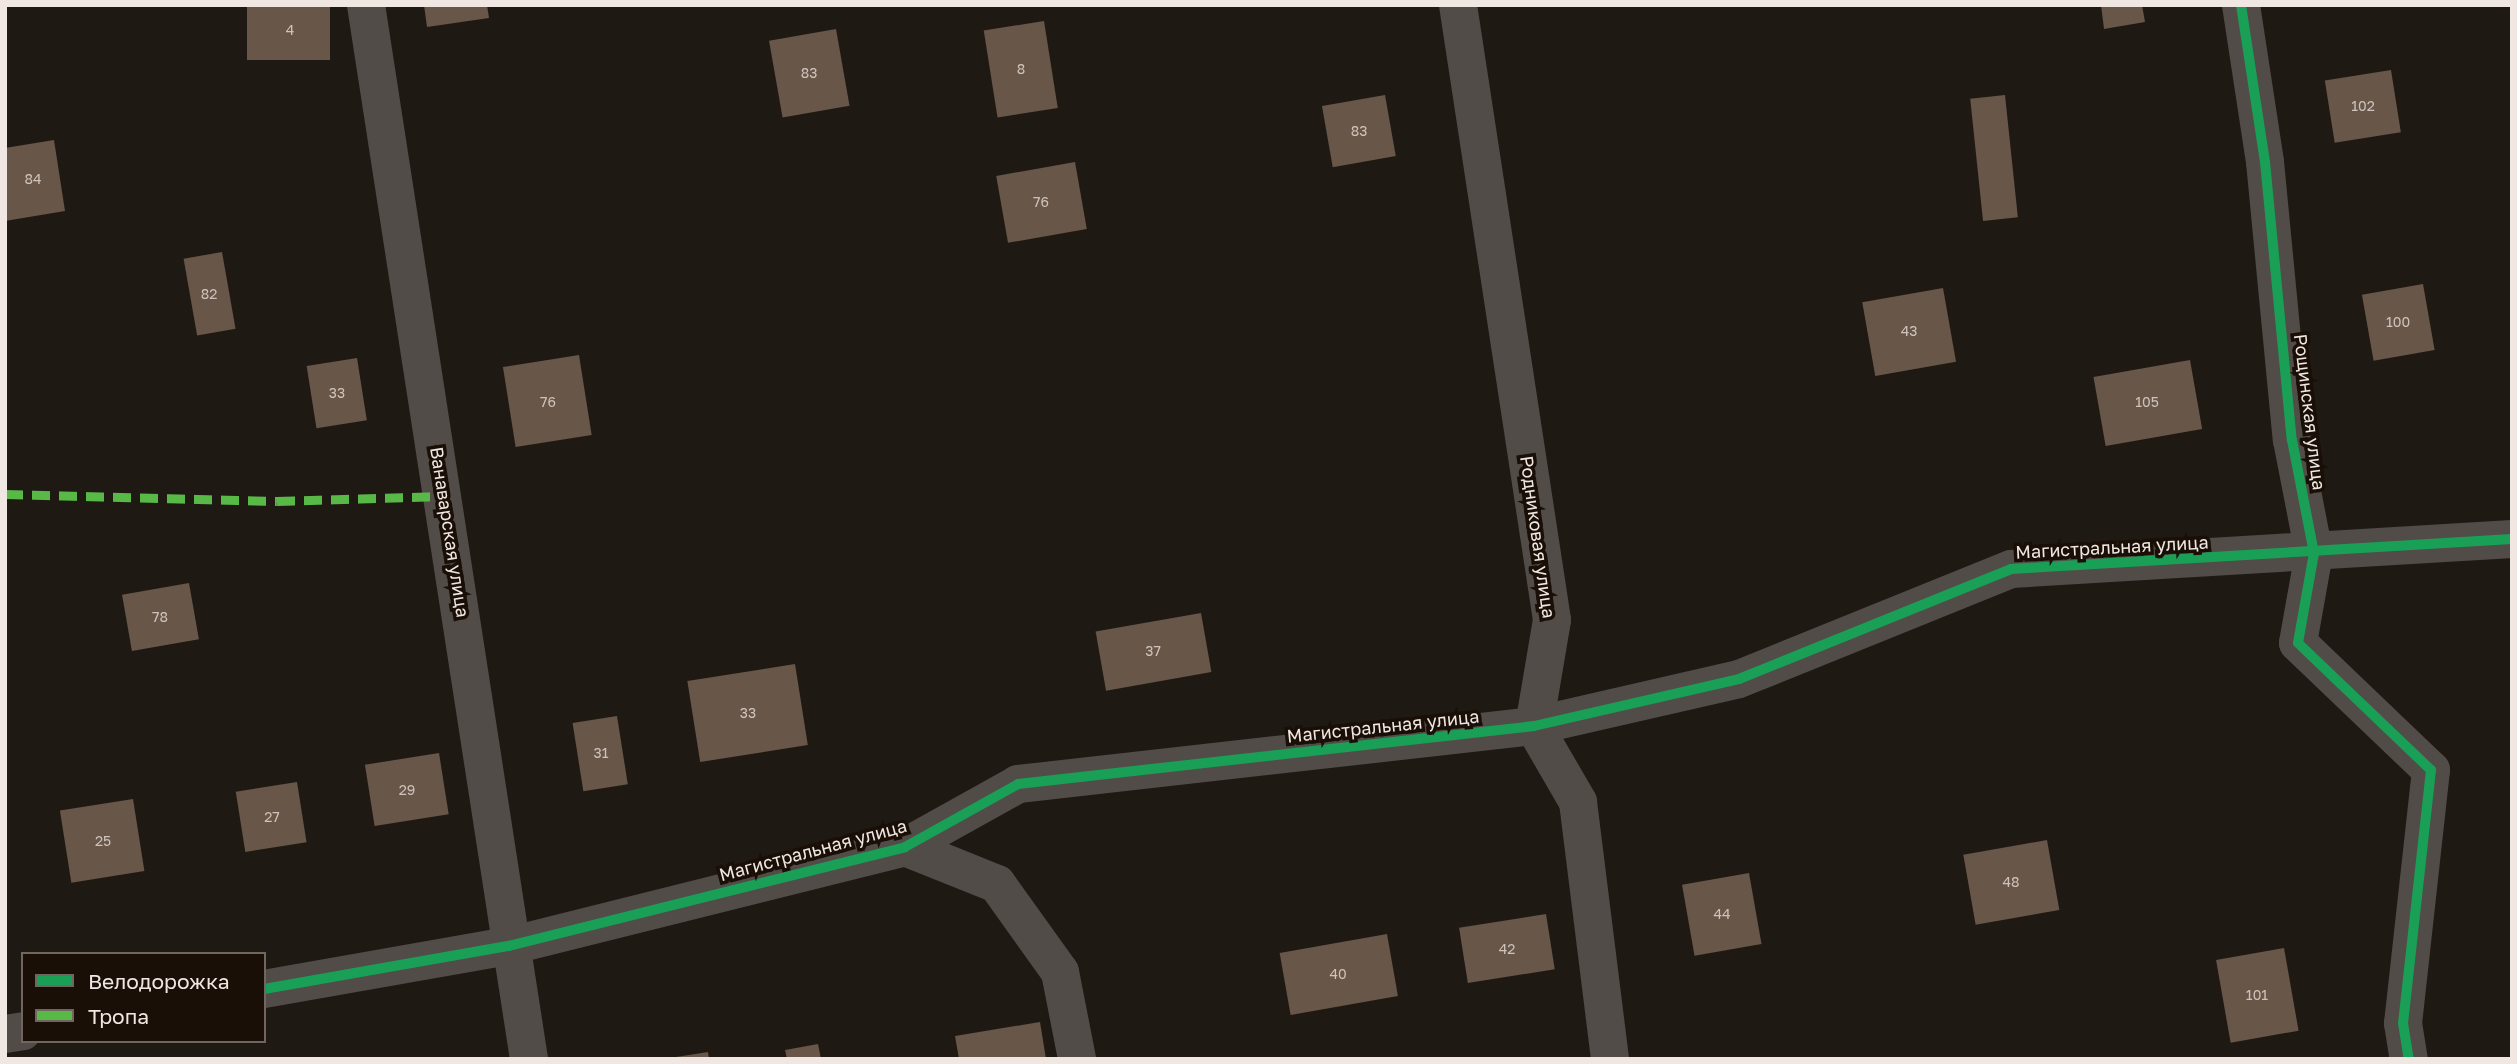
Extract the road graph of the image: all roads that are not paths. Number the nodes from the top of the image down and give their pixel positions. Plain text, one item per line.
1 (366, 5) edge
2 (1458, 5) edge
3 (2241, 5) edge
4 (2512, 539) edge
5 (2314, 553) junction
6 (1534, 726) junction
7 (905, 847) junction
8 (509, 946) junction
9 (266, 989) edge
10 (529, 1059) edge
11 (1077, 1059) edge
12 (1610, 1059) edge
13 (2409, 1059) edge

1 - 8 street, Ванаварская улица
2 - 6 street, Родниковая улица
3 - 5 street, Рощинская улица
4 - 5 street, Магистральная улица
5 - 6 street, Магистральная улица
5 - 13 street, Рощинская улица
6 - 7 street, Магистральная улица
6 - 12 street
7 - 8 street, Магистральная улица
7 - 11 street
8 - 9 street, Магистральная улица
8 - 10 street, Ванаварская улица

